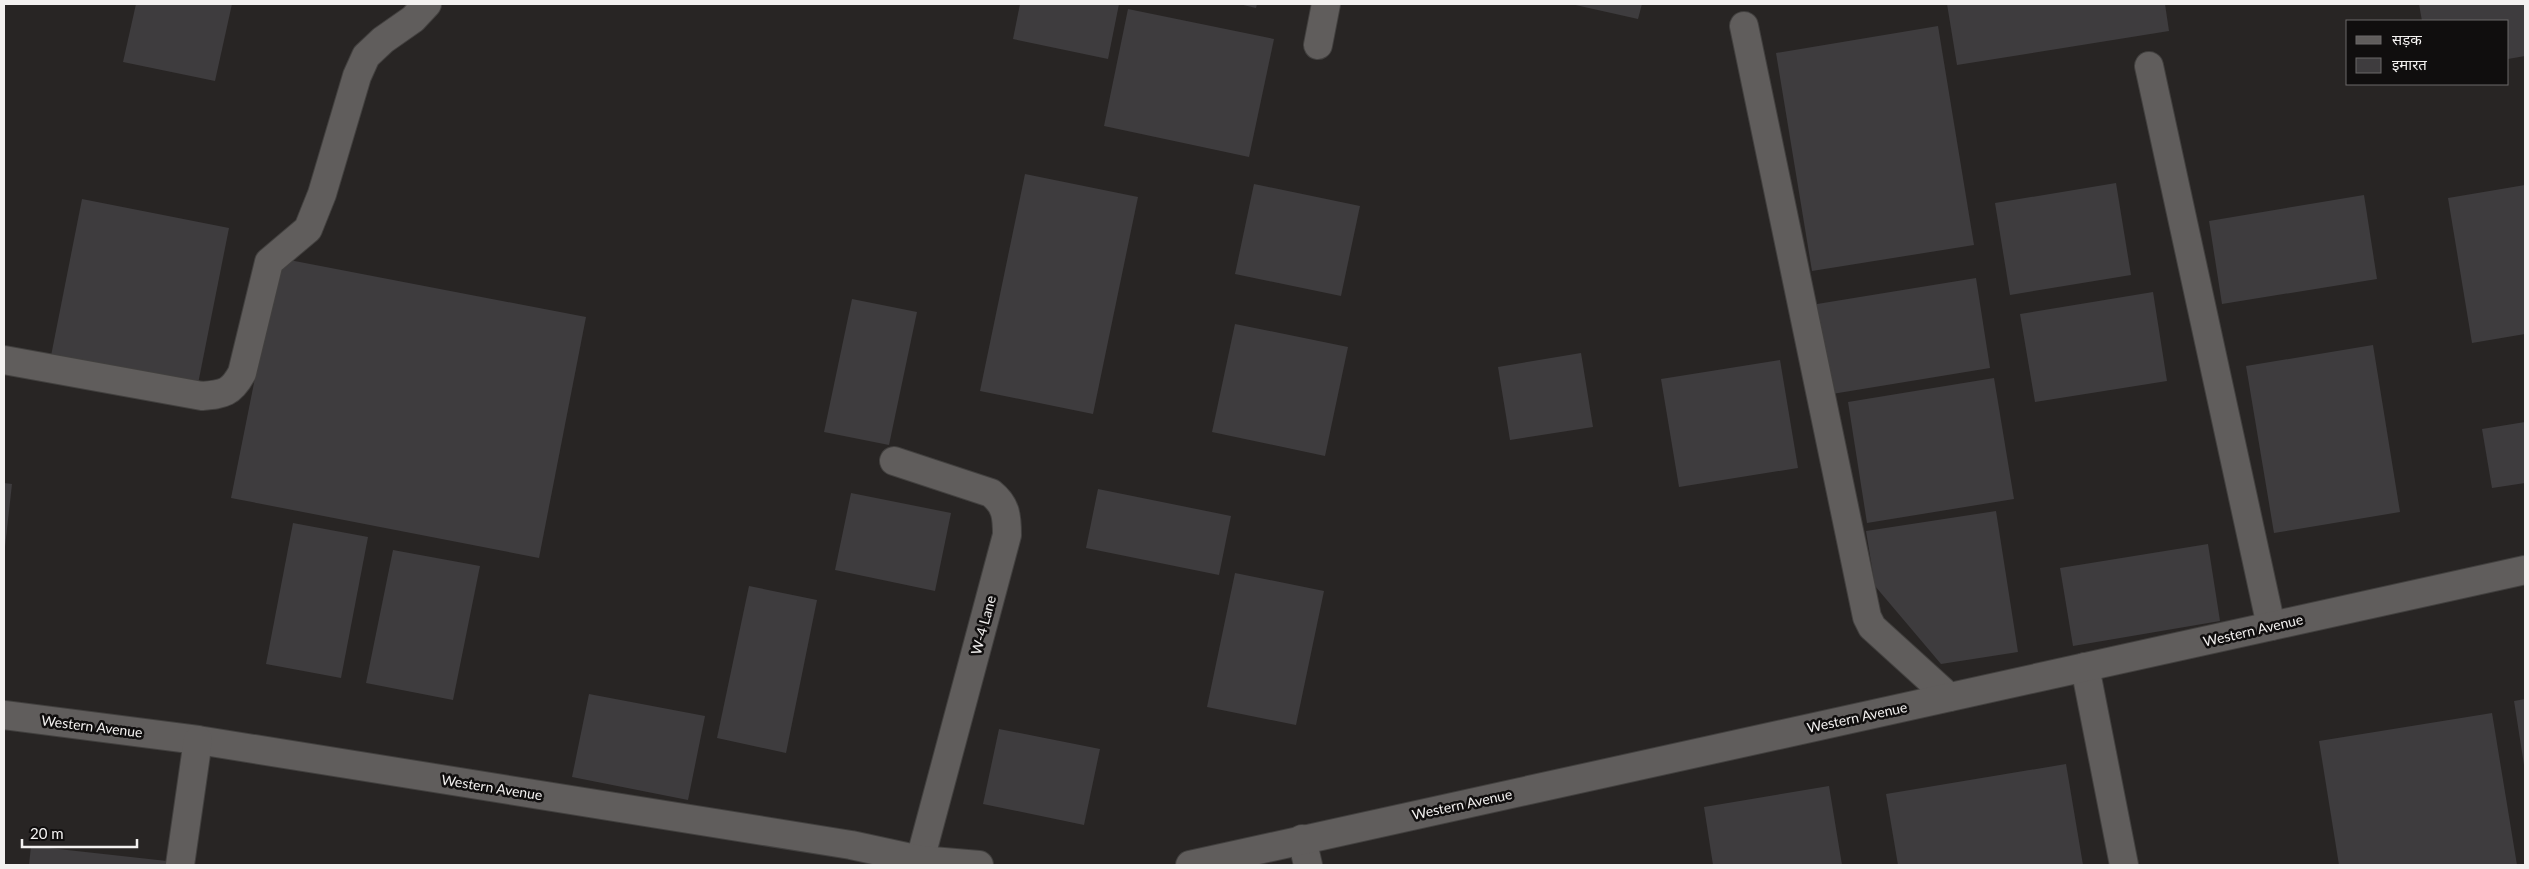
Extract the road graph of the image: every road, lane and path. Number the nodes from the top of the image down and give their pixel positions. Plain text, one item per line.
1 (427, 4) edge
2 (1326, 4) edge
3 (1744, 26) dead end
4 (1318, 45) dead end
5 (2149, 66) dead end
6 (4, 360) edge
7 (894, 461) dead end
8 (2525, 570) edge
9 (2271, 626) junction
10 (2085, 667) junction
11 (1949, 697) junction
12 (4, 716) edge
13 (198, 740) junction
14 (1305, 852) edge
15 (849, 855) edge
16 (920, 860) junction
17 (180, 865) edge
18 (979, 865) edge
19 (1190, 865) edge
20 (2124, 865) edge

1 - 6 street
2 - 4 street
3 - 11 street
5 - 9 street
7 - 16 street, W-4 Lane
8 - 9 street, Western Avenue
9 - 10 street, Western Avenue
10 - 11 street, Western Avenue
10 - 20 street
11 - 14 street, Western Avenue
12 - 13 street, Western Avenue
13 - 15 street, Western Avenue
13 - 17 street
14 - 19 street, Western Avenue
15 - 16 street, Western Avenue
16 - 18 street, Western Avenue

